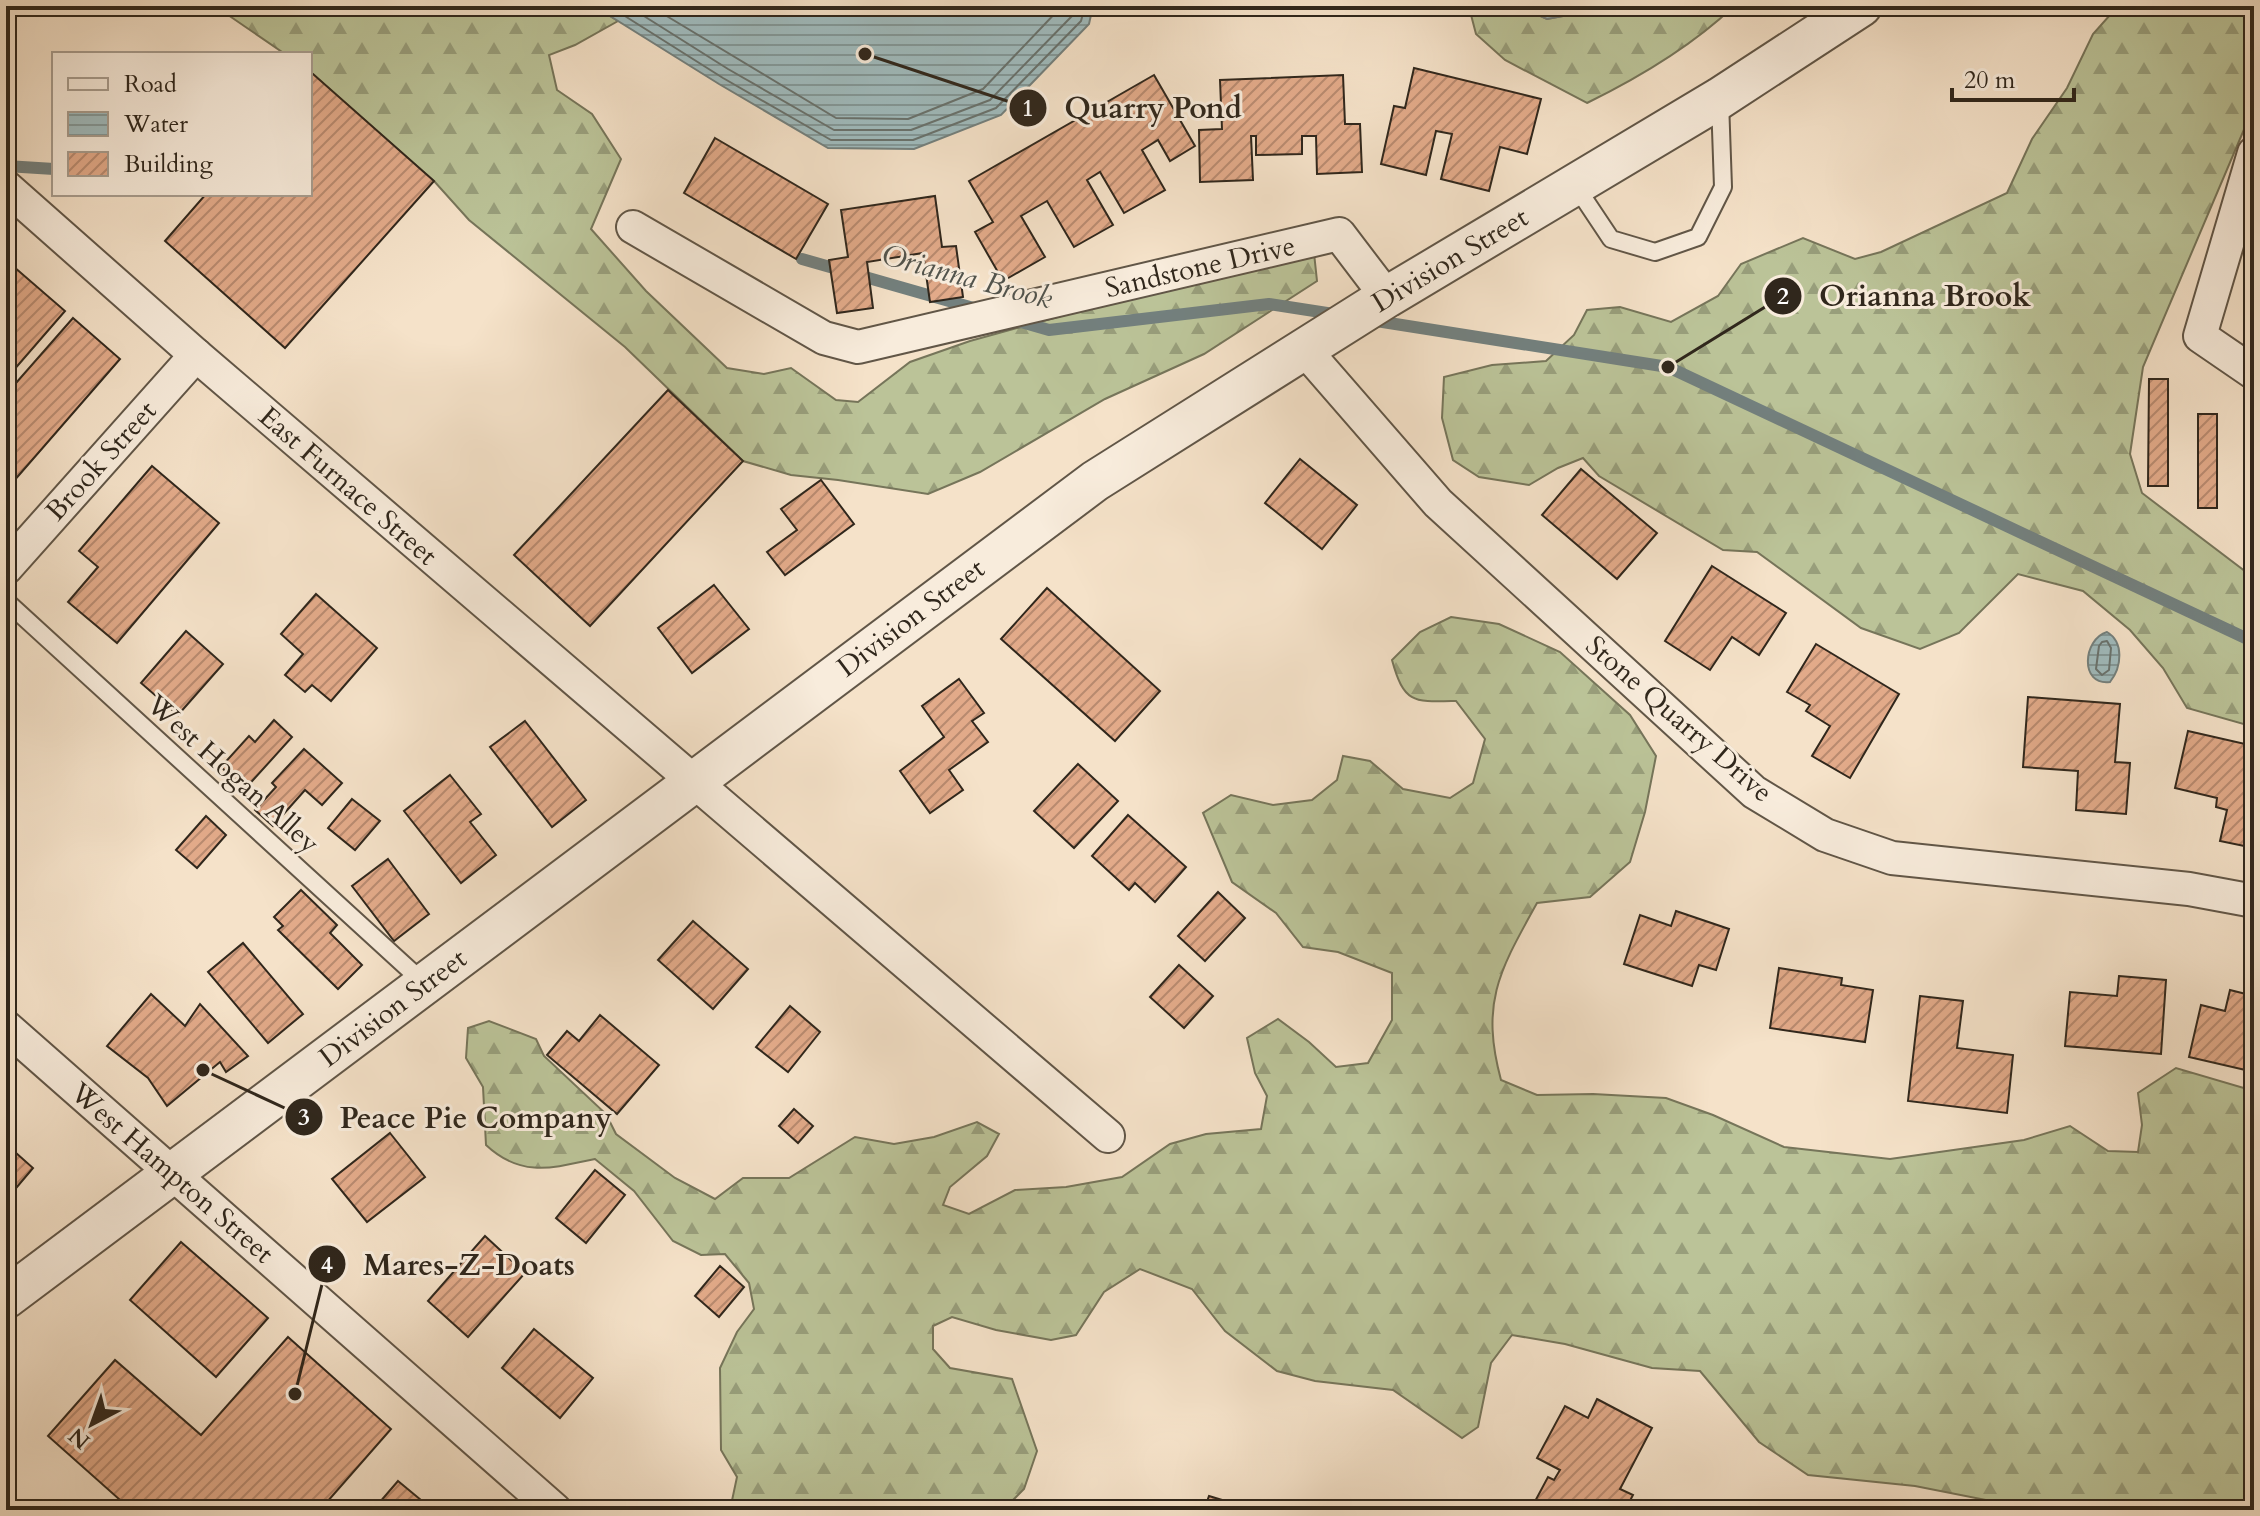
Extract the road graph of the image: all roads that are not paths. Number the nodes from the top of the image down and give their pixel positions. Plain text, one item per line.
1 (1861, 6) edge
2 (1720, 98) junction
3 (2254, 153) edge
4 (1575, 185) junction
5 (6, 187) edge
6 (633, 227) dead end
7 (1387, 297) junction
8 (1304, 349) junction
9 (196, 355) junction
10 (2254, 373) edge
11 (6, 568) edge
12 (6, 601) edge
13 (693, 782) junction
14 (2254, 901) edge
15 (426, 984) junction
16 (6, 1027) edge
17 (1108, 1136) dead end
18 (172, 1174) junction
19 (6, 1298) edge
20 (555, 1510) edge

1 - 2 street, Division Street
2 - 4 street, Division Street
2 - 4 lane
3 - 10 street
4 - 7 street, Division Street
5 - 9 street, East Furnace Street
6 - 7 street, Sandstone Drive
7 - 8 street, Division Street
8 - 13 street, Division Street
8 - 14 street, Stone Quarry Drive
9 - 11 street, Brook Street
9 - 13 street, East Furnace Street
12 - 15 lane, West Hogan Alley
13 - 15 street, Division Street
13 - 17 street, East Furnace Street
15 - 18 street, Division Street
16 - 18 street, West Hampton Street
18 - 19 street, Division Street
18 - 20 street, West Hampton Street

